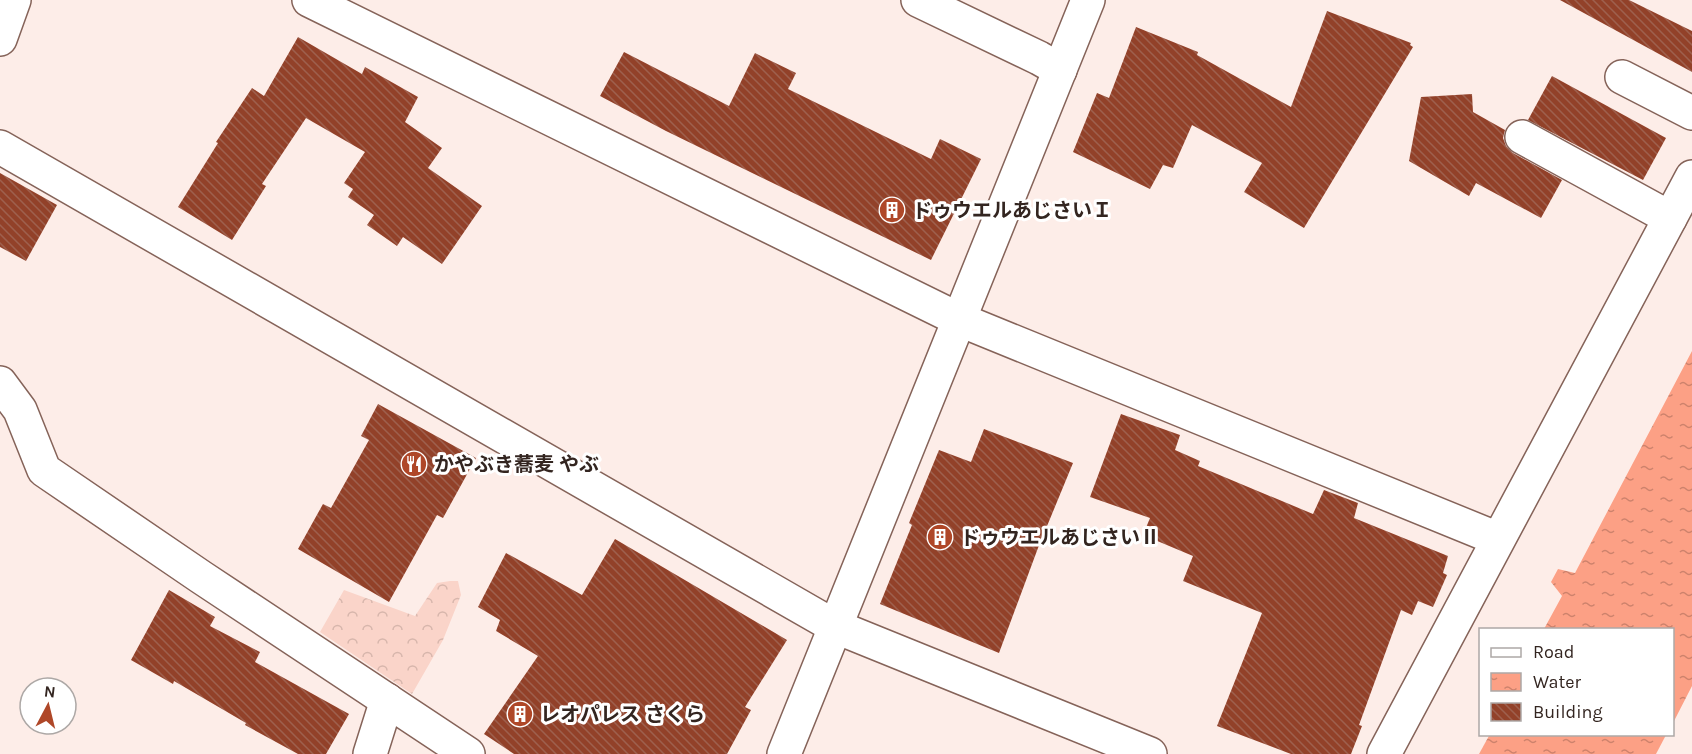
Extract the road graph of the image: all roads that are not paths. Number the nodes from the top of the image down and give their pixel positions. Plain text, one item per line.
1 (14, 0) edge
2 (309, 0) edge
3 (918, 0) edge
4 (1088, 0) edge
5 (0, 39) edge
6 (1060, 70) junction
7 (1622, 77) dead end
8 (1692, 113) edge
9 (1522, 137) dead end
10 (0, 147) edge
11 (1692, 177) edge
12 (1670, 218) junction
13 (958, 319) junction
14 (0, 383) edge
15 (1498, 539) junction
16 (834, 626) junction
17 (387, 700) junction
18 (369, 754) edge
19 (468, 754) edge
20 (784, 754) edge
21 (1150, 754) edge
22 (1384, 754) edge

1 - 5 street
2 - 13 street
3 - 6 street
4 - 6 street
6 - 13 street
7 - 8 street
9 - 12 street
10 - 16 street
11 - 12 street
12 - 15 street
13 - 15 street
13 - 16 street
14 - 17 street
15 - 22 street
16 - 20 street
16 - 21 street
17 - 18 street
17 - 19 street

